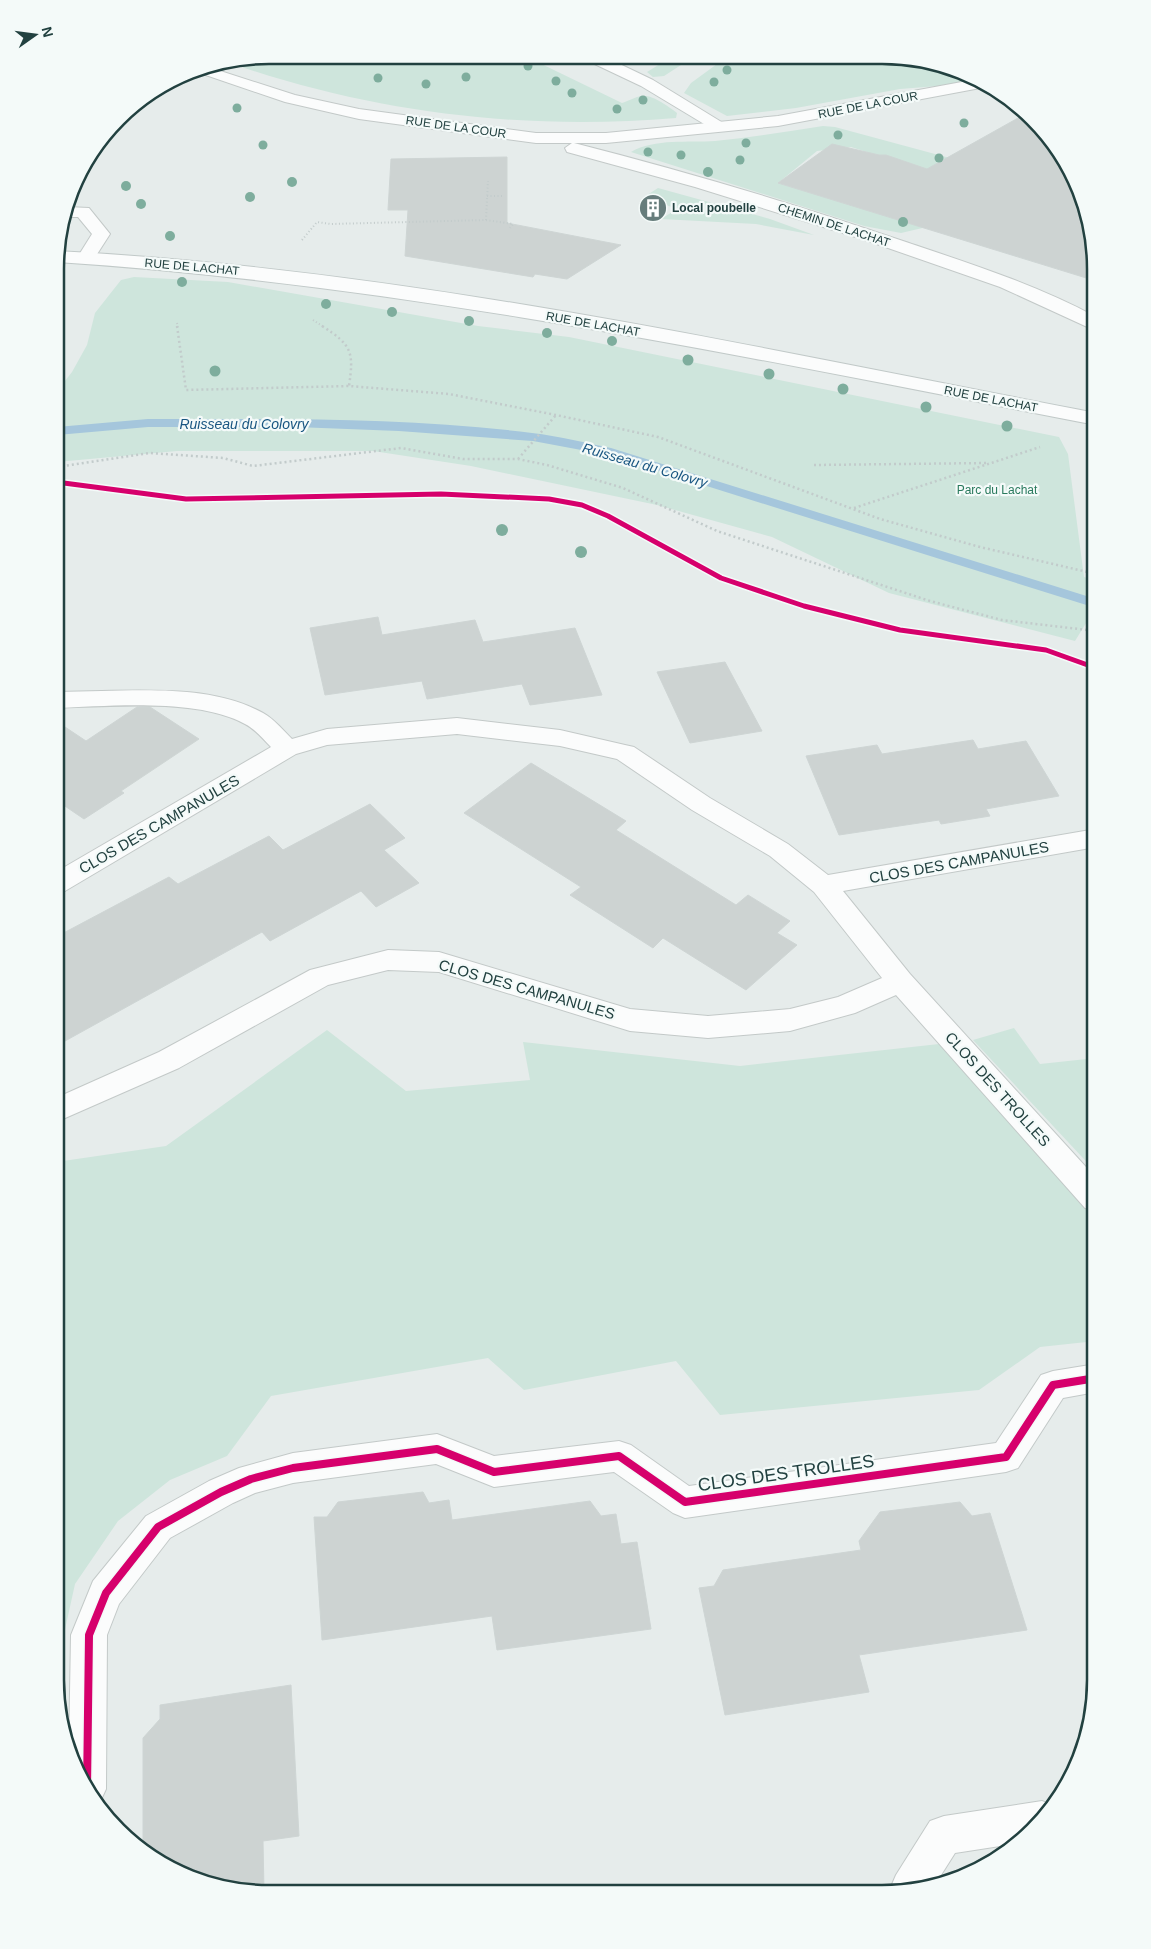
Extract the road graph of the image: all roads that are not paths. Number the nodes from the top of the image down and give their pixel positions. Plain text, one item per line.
1 (608, 64) edge
2 (210, 73) edge
3 (973, 85) edge
4 (720, 126) junction
5 (536, 138) junction
6 (72, 212) edge
7 (64, 256) edge
8 (86, 258) junction
9 (1087, 320) edge
10 (1087, 417) edge
11 (64, 700) edge
12 (287, 748) junction
13 (1087, 840) edge
14 (64, 879) edge
15 (823, 885) junction
16 (900, 981) junction
17 (64, 1107) edge
18 (1087, 1189) edge
19 (1087, 1379) edge
20 (87, 1775) edge
21 (1030, 1822) edge
22 (914, 1882) edge

1 - 4 street
2 - 5 street, RUE DE LA COUR
3 - 4 street, RUE DE LA COUR
4 - 5 street, RUE DE LA COUR
5 - 9 street, CHEMIN DE LACHAT
6 - 8 street
7 - 8 street, RUE DE LACHAT
8 - 10 street, RUE DE LACHAT
11 - 12 street
12 - 14 street, CLOS DES CAMPANULES
12 - 15 street, CLOS DES CAMPANULES
13 - 15 street, CLOS DES CAMPANULES
15 - 16 street, CLOS DES CAMPANULES
16 - 17 street, CLOS DES CAMPANULES
16 - 18 street, CLOS DES TROLLES
19 - 20 street, CLOS DES TROLLES
21 - 22 street

